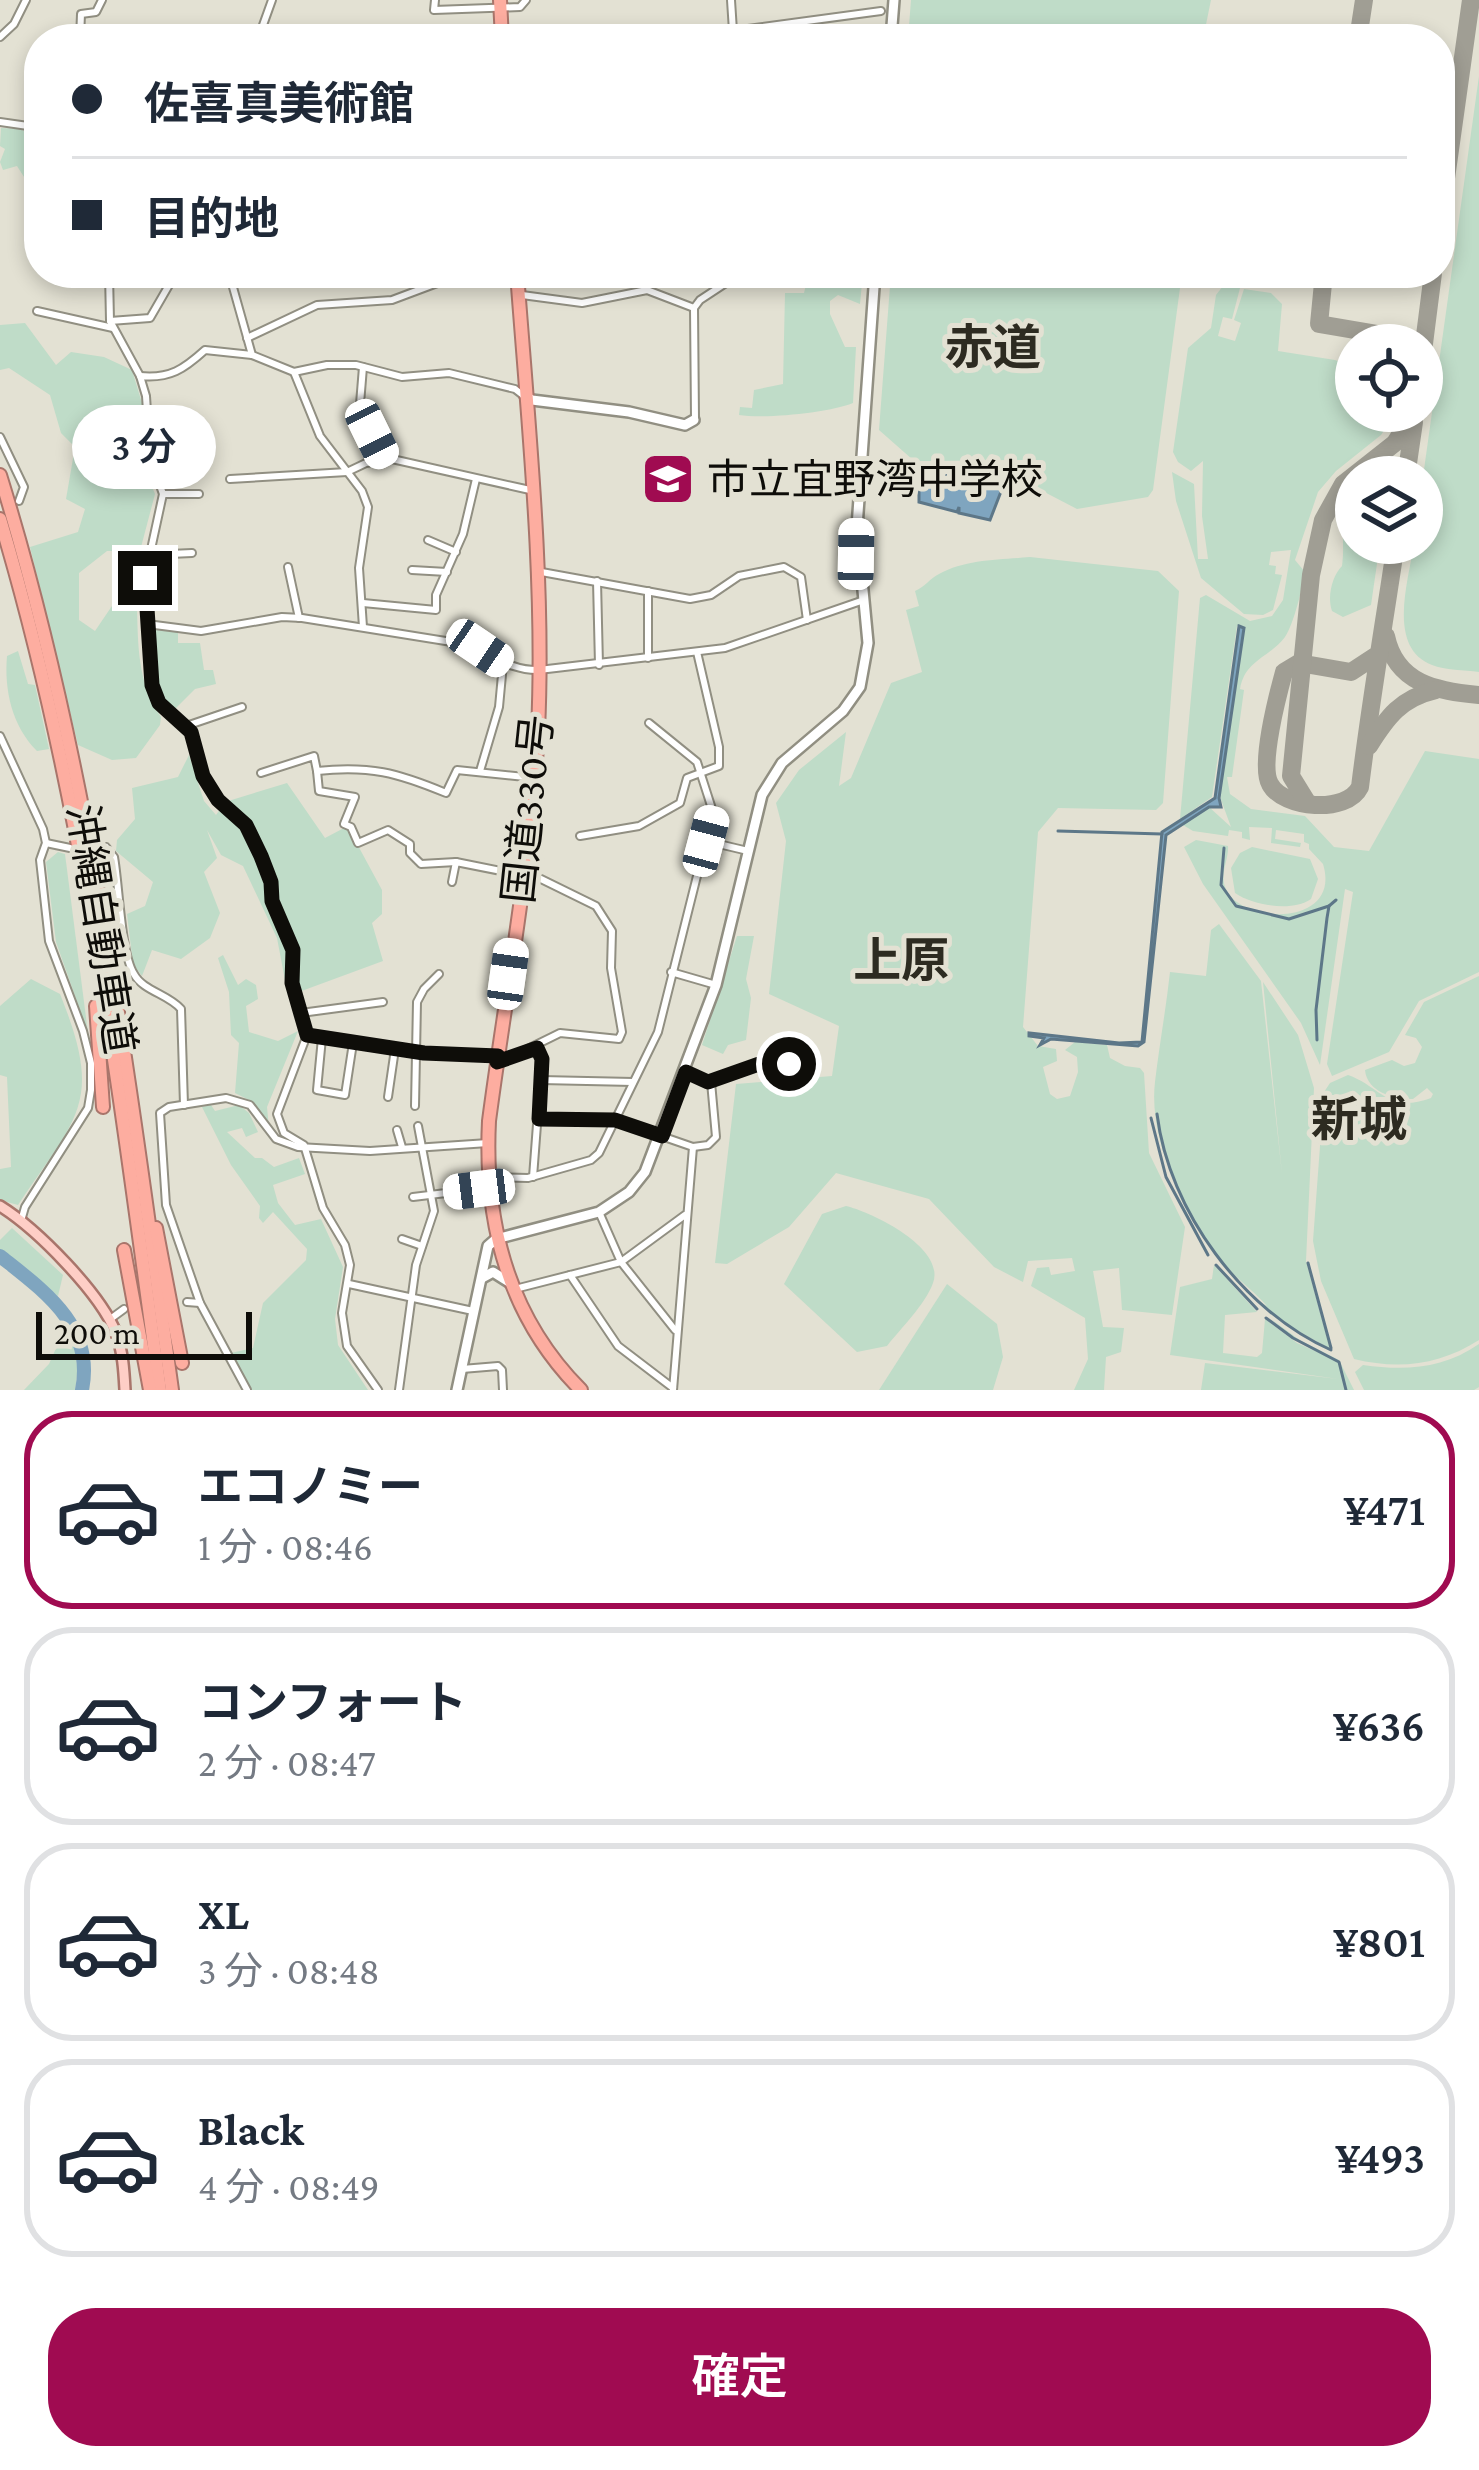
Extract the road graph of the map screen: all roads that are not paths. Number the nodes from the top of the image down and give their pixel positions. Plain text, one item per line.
1 (26, 0) edge
2 (102, 0) edge
3 (435, 0) edge
4 (526, 0) edge
5 (501, 4) edge
6 (881, 11) dead end
7 (81, 24) edge
8 (800, 24) edge
9 (0, 37) edge
10 (110, 288) edge
11 (167, 288) edge
12 (233, 288) edge
13 (424, 288) edge
14 (518, 288) edge
15 (534, 288) edge
16 (718, 288) edge
17 (873, 288) edge
18 (694, 308) junction
19 (37, 311) dead end
20 (112, 325) junction
21 (247, 338) junction
22 (252, 355) junction
23 (363, 367) junction
24 (294, 371) junction
25 (140, 376) junction
26 (524, 396) junction
27 (694, 420) joint
28 (0, 437) edge
29 (384, 459) junction
30 (347, 472) junction
31 (0, 475) edge
32 (230, 479) dead end
33 (476, 479) junction
34 (530, 490) junction
35 (163, 494) junction
36 (199, 494) dead end
37 (19, 501) dead end
38 (0, 519) edge
39 (428, 540) dead end
40 (456, 552) junction
41 (192, 553) dead end
42 (147, 555) junction
43 (288, 567) dead end
44 (412, 570) dead end
45 (535, 571) junction
46 (447, 572) junction
47 (597, 581) junction
48 (648, 592) junction
49 (865, 598) junction
50 (363, 604) junction
51 (299, 618) junction
52 (807, 620) junction
53 (147, 624) junction
54 (363, 627) junction
55 (697, 652) junction
56 (648, 658) junction
57 (503, 664) junction
58 (599, 665) junction
59 (539, 670) junction
60 (242, 707) dead end
61 (649, 723) dead end
62 (187, 726) junction
63 (0, 736) edge
64 (316, 771) junction
65 (480, 771) junction
66 (261, 772) dead end
67 (702, 772) junction
68 (534, 778) junction
69 (580, 836) dead end
70 (706, 841) junction
71 (46, 843) junction
72 (106, 847) dead end
73 (70, 848) dead end
74 (748, 851) junction
75 (456, 862) junction
76 (522, 876) junction
77 (452, 882) dead end
78 (670, 972) junction
79 (440, 974) dead end
80 (100, 981) junction
81 (716, 985) junction
82 (383, 1002) dead end
83 (301, 1013) junction
84 (307, 1035) junction
85 (322, 1038) junction
86 (352, 1043) junction
87 (537, 1048) junction
88 (395, 1049) junction
89 (415, 1052) junction
90 (497, 1059) junction
91 (789, 1064) dead end
92 (686, 1072) junction
93 (541, 1080) junction
94 (634, 1082) junction
95 (711, 1082) junction
96 (388, 1097) dead end
97 (184, 1105) junction
98 (415, 1106) dead end
99 (104, 1107) dead end
100 (539, 1119) junction
101 (615, 1120) junction
102 (418, 1126) dead end
103 (398, 1130) dead end
104 (662, 1136) junction
105 (488, 1143) junction
106 (304, 1145) junction
107 (401, 1147) junction
108 (421, 1147) junction
109 (693, 1148) junction
110 (533, 1177) junction
111 (483, 1183) junction
112 (143, 1194) junction
113 (431, 1195) junction
114 (413, 1198) dead end
115 (0, 1206) edge
116 (599, 1212) junction
117 (685, 1215) junction
118 (21, 1221) junction
119 (402, 1239) dead end
120 (496, 1239) junction
121 (422, 1246) junction
122 (124, 1250) dead end
123 (621, 1262) junction
124 (569, 1275) junction
125 (479, 1283) junction
126 (349, 1284) junction
127 (512, 1287) junction
128 (411, 1298) junction
129 (187, 1302) dead end
130 (200, 1303) junction
131 (124, 1309) dead end
132 (473, 1311) junction
133 (109, 1320) junction
134 (677, 1333) junction
135 (182, 1363) dead end
136 (462, 1369) junction
137 (576, 1388) edge
138 (673, 1389) edge
139 (125, 1390) edge
140 (150, 1390) edge
141 (160, 1390) edge
142 (172, 1390) edge
143 (247, 1390) edge
144 (378, 1390) edge
145 (399, 1390) edge
146 (458, 1390) edge
147 (503, 1390) edge

1 - 9 street
2 - 7 street
3 - 5 street
4 - 5 street
6 - 8 street
10 - 20 street
11 - 20 street
12 - 21 street
13 - 21 street
14 - 26 highway, 国道330号
15 - 18 street
16 - 18 street
17 - 49 street
18 - 27 street
19 - 20 street
20 - 25 street
21 - 22 street
22 - 24 street
22 - 25 street
23 - 24 street
23 - 26 street
23 - 29 street
24 - 30 street
25 - 35 street
26 - 27 street
26 - 34 highway, 国道330号
28 - 37 street
29 - 30 street
29 - 33 street
30 - 32 street
30 - 50 street
31 - 112 highway, 沖縄自動車道
33 - 34 street
33 - 40 street
34 - 45 highway, 国道330号
35 - 36 street
35 - 42 street
38 - 80 highway, 沖縄自動車道
39 - 40 street
40 - 46 street
41 - 42 street
42 - 53 street
43 - 51 street
44 - 46 street
45 - 47 street
45 - 59 highway, 国道330号
46 - 50 street
47 - 48 street
47 - 58 street
48 - 52 street
48 - 56 street
49 - 52 street
49 - 74 street
50 - 54 street
51 - 53 street
51 - 54 street
52 - 55 street
53 - 62 street
54 - 57 street
55 - 56 street
55 - 67 street
56 - 58 street
57 - 59 street
57 - 65 street
58 - 59 street
59 - 68 highway, 国道330号
60 - 62 street
61 - 67 street
62 - 83 street
63 - 71 street
64 - 65 street
64 - 66 street
64 - 75 street
65 - 68 street
67 - 69 street
67 - 70 street
68 - 76 highway, 国道330号
70 - 74 street
70 - 78 street
71 - 73 street
71 - 118 street
72 - 97 street
74 - 81 street
75 - 76 street
75 - 77 street
76 - 87 street
76 - 90 highway, 国道330号
78 - 81 street
78 - 94 street
79 - 89 street
80 - 99 highway
80 - 141 highway, 沖縄自動車道
81 - 92 street
82 - 83 street
83 - 84 street
84 - 85 street
84 - 106 street
85 - 86 street
85 - 86 street
86 - 88 street
87 - 90 street
87 - 93 street
88 - 89 street
88 - 96 street
89 - 90 street
89 - 98 street
90 - 105 highway, 国道330号
91 - 95 street
92 - 95 street
92 - 104 street
93 - 94 street
93 - 100 street
94 - 101 street
95 - 109 street
97 - 106 street
97 - 130 street
100 - 101 street
100 - 110 street
101 - 104 street
101 - 110 street
102 - 108 street
103 - 107 street
104 - 109 street
104 - 116 street
105 - 108 street
105 - 111 highway, 国道330号
106 - 107 street
106 - 126 street
107 - 108 street
108 - 113 street
109 - 117 street
110 - 111 street
111 - 113 street
111 - 120 highway, 国道330号
112 - 135 highway
112 - 142 highway, 沖縄自動車道
113 - 114 street
113 - 121 street
115 - 118 main road
116 - 120 street
116 - 123 street
117 - 123 street
117 - 134 street
118 - 133 main road
119 - 121 street
120 - 125 street
120 - 127 highway, 国道330号
121 - 128 street
122 - 140 highway
123 - 124 street
123 - 134 street
124 - 127 street
124 - 138 street
125 - 127 street
125 - 132 street
126 - 128 street
126 - 144 street
127 - 137 highway, 国道330号
128 - 132 street
128 - 145 street
129 - 130 street
130 - 143 street
131 - 133 street
132 - 136 street
133 - 139 main road
134 - 138 street
136 - 146 street
136 - 147 street

